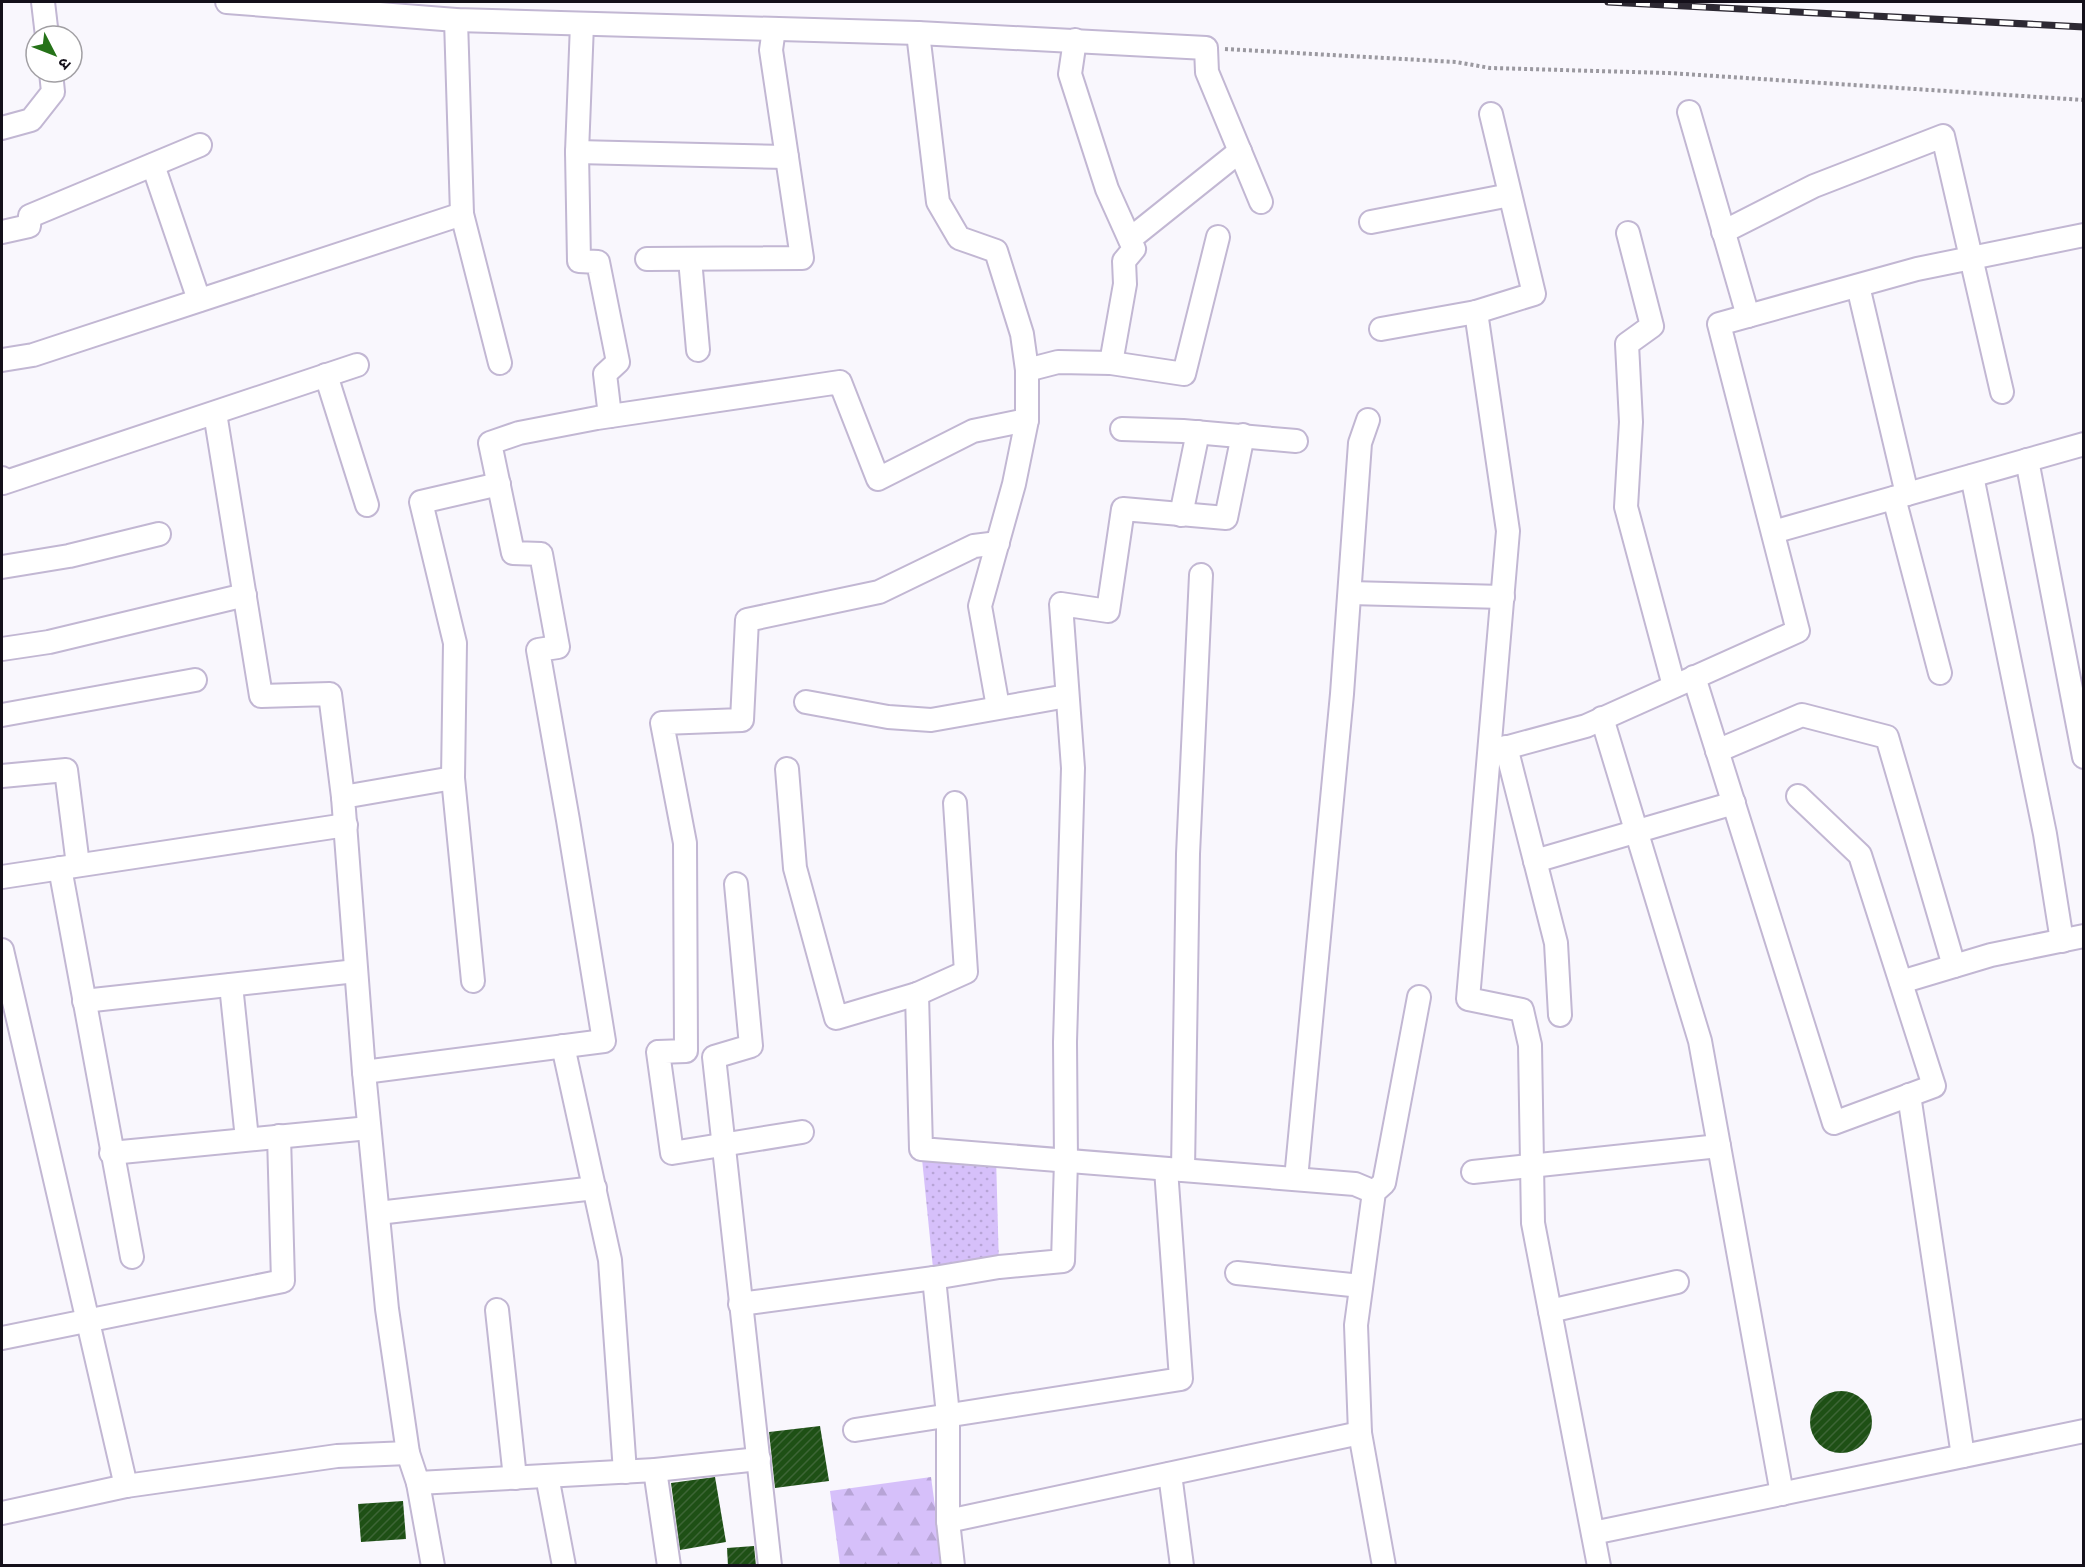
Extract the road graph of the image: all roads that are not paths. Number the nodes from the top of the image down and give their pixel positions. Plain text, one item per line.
1 (44, 2) edge
2 (227, 2) edge
3 (456, 20) junction
4 (46, 24) edge
5 (582, 24) junction
6 (774, 29) junction
7 (918, 33) junction
8 (1075, 40) junction
9 (52, 84) edge
10 (1689, 112) dead end
11 (1491, 114) dead end
12 (2, 128) edge
13 (200, 145) dead end
14 (1240, 150) junction
15 (576, 152) junction
16 (787, 157) junction
17 (153, 165) junction
18 (1510, 195) junction
19 (1261, 202) dead end
20 (462, 214) junction
21 (1371, 222) dead end
22 (2, 232) edge
23 (1628, 232) dead end
24 (1723, 232) junction
25 (2084, 235) edge
26 (1218, 237) dead end
27 (1130, 238) junction
28 (1971, 258) junction
29 (690, 259) junction
30 (647, 260) dead end
31 (1858, 286) junction
32 (200, 300) junction
33 (1476, 312) junction
34 (1748, 316) junction
35 (1381, 329) dead end
36 (698, 350) dead end
37 (2, 360) edge
38 (500, 363) dead end
39 (1111, 363) junction
40 (357, 365) dead end
41 (1026, 370) junction
42 (326, 375) junction
43 (2002, 392) dead end
44 (215, 412) junction
45 (610, 416) junction
46 (1027, 420) junction
47 (1368, 420) dead end
48 (1122, 429) dead end
49 (1198, 432) junction
50 (1243, 435) junction
51 (1296, 441) dead end
52 (2084, 444) edge
53 (2027, 460) junction
54 (1972, 476) junction
55 (2, 478) edge
56 (499, 484) junction
57 (1900, 496) junction
58 (367, 505) dead end
59 (1181, 514) junction
60 (1773, 532) junction
61 (159, 534) dead end
62 (998, 543) junction
63 (2, 567) edge
64 (1201, 575) dead end
65 (1350, 593) junction
66 (245, 595) junction
67 (1503, 597) junction
68 (2, 649) edge
69 (1940, 673) dead end
70 (1694, 677) junction
71 (195, 680) dead end
72 (1674, 687) junction
73 (1067, 696) junction
74 (806, 702) dead end
75 (999, 707) junction
76 (2, 715) edge
77 (1602, 718) junction
78 (1498, 749) junction
79 (1717, 751) junction
80 (2084, 757) edge
81 (787, 770) dead end
82 (2, 776) edge
83 (453, 778) junction
84 (1798, 796) dead end
85 (343, 797) junction
86 (954, 803) dead end
87 (1734, 803) junction
88 (345, 825) junction
89 (1636, 831) junction
90 (1535, 861) junction
91 (69, 867) junction
92 (2, 877) edge
93 (736, 884) dead end
94 (2073, 938) edge
95 (2, 950) edge
96 (1954, 966) junction
97 (356, 971) junction
98 (473, 981) dead end
99 (1901, 982) junction
100 (231, 985) junction
101 (917, 994) junction
102 (1419, 997) dead end
103 (84, 1001) junction
104 (1560, 1015) dead end
105 (563, 1046) junction
106 (364, 1072) junction
107 (1909, 1095) junction
108 (369, 1128) junction
109 (802, 1132) dead end
110 (279, 1136) junction
111 (247, 1139) junction
112 (723, 1143) junction
113 (1719, 1146) junction
114 (111, 1152) junction
115 (1066, 1161) junction
116 (1532, 1167) junction
117 (1174, 1170) junction
118 (1473, 1172) dead end
119 (1296, 1179) junction
120 (595, 1188) junction
121 (1374, 1192) junction
122 (378, 1213) junction
123 (132, 1257) dead end
124 (1237, 1273) dead end
125 (934, 1278) junction
126 (1677, 1282) dead end
127 (1361, 1286) junction
128 (740, 1304) junction
129 (497, 1310) dead end
130 (1550, 1311) junction
131 (87, 1321) junction
132 (2, 1338) edge
133 (948, 1415) junction
134 (855, 1430) dead end
135 (2084, 1431) edge
136 (1360, 1433) junction
137 (408, 1453) junction
138 (1963, 1456) junction
139 (759, 1459) junction
140 (655, 1470) junction
141 (625, 1472) junction
142 (1170, 1474) junction
143 (547, 1476) junction
144 (515, 1478) junction
145 (418, 1483) junction
146 (126, 1486) junction
147 (1782, 1494) junction
148 (2, 1513) edge
149 (948, 1521) junction
150 (1593, 1533) junction
151 (433, 1566) edge
152 (564, 1566) edge
153 (669, 1566) edge
154 (770, 1566) edge
155 (953, 1566) edge
156 (1182, 1566) edge
157 (1384, 1566) edge
158 (1599, 1566) edge

1 - 4 street
2 - 3 street
3 - 5 street
3 - 20 street
5 - 6 street
5 - 15 street
6 - 7 street
6 - 16 street
7 - 8 street
7 - 41 street
8 - 14 street
8 - 27 street
9 - 12 street
10 - 24 street
11 - 18 street
13 - 17 street
14 - 19 street
14 - 27 street
15 - 16 street
15 - 45 street
16 - 29 street
17 - 22 street
17 - 32 street
18 - 21 street
18 - 33 street
20 - 32 street
20 - 38 street
23 - 72 street
24 - 28 street
24 - 34 street
25 - 28 street
26 - 39 street
27 - 39 street
28 - 31 street
28 - 43 street
29 - 30 street
29 - 36 street
31 - 34 street
31 - 57 street
32 - 37 street
33 - 35 street
33 - 67 street
34 - 60 street
39 - 41 street
40 - 42 street
41 - 46 street
42 - 44 street
42 - 58 street
44 - 55 street
44 - 66 street
45 - 46 street
45 - 56 street
46 - 62 street
47 - 65 street
48 - 49 street
49 - 50 street
49 - 59 street
50 - 51 street
50 - 59 street
52 - 53 street
53 - 54 street
53 - 80 street
54 - 57 street
54 - 94 street
56 - 83 street
56 - 105 street
57 - 60 street
57 - 69 street
59 - 73 street
60 - 70 street
61 - 63 street
62 - 75 street
62 - 112 street
64 - 117 street
65 - 67 street
65 - 119 street
66 - 68 street
66 - 85 street
67 - 78 street
70 - 72 street
70 - 79 street
71 - 76 street
72 - 77 street
73 - 75 street
73 - 115 street
74 - 75 street
77 - 78 street
77 - 89 street
78 - 90 street
78 - 116 street
79 - 87 street
79 - 96 street
81 - 101 street
82 - 91 street
83 - 85 street
83 - 98 street
84 - 99 street
85 - 88 street
86 - 101 street
87 - 89 street
87 - 107 street
88 - 91 street
88 - 97 street
89 - 90 street
89 - 113 street
90 - 104 street
91 - 92 street
91 - 103 street
93 - 112 street
94 - 96 street
95 - 131 street
96 - 99 street
97 - 100 street
97 - 106 street
99 - 107 street
100 - 103 street
100 - 111 street
101 - 115 street
102 - 121 street
103 - 114 street
105 - 106 street
105 - 120 street
106 - 108 street
107 - 138 street
108 - 110 street
108 - 122 street
109 - 112 street
110 - 111 street
110 - 131 street
111 - 114 street
112 - 128 street
113 - 116 street
113 - 147 street
114 - 123 street
115 - 117 street
115 - 125 street
116 - 118 street
116 - 130 street
117 - 119 street
117 - 133 street
119 - 121 street
120 - 122 street
120 - 141 street
121 - 127 street
122 - 137 street
124 - 127 street
125 - 128 street
125 - 133 street
126 - 130 street
127 - 136 street
128 - 139 street
129 - 144 street
130 - 150 street
131 - 132 street
131 - 146 street
133 - 134 street
133 - 149 street
135 - 138 street
136 - 142 street
136 - 157 street
137 - 145 street
137 - 146 street
138 - 147 street
139 - 140 street
139 - 154 street
140 - 141 street
140 - 153 street
141 - 143 street
142 - 149 street
142 - 156 street
143 - 144 street
143 - 152 street
144 - 145 street
145 - 151 street
146 - 148 street
147 - 150 street
149 - 155 street
150 - 158 street

